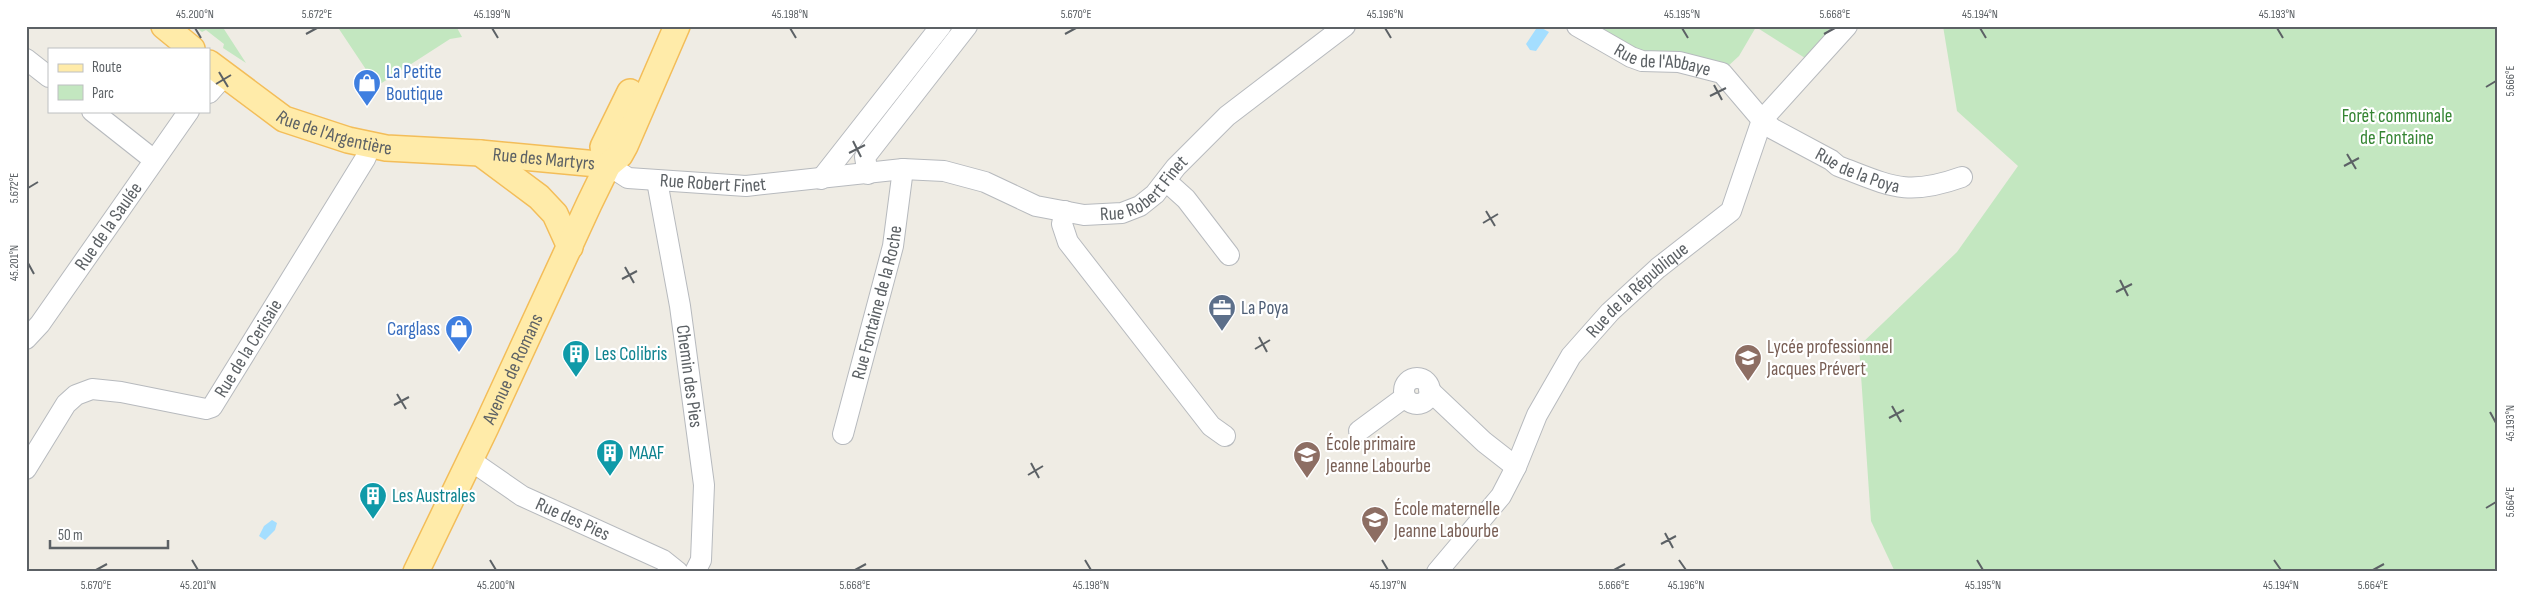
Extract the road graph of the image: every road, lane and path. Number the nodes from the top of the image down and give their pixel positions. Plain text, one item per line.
1 (164, 26) edge
2 (660, 26) edge
3 (677, 26) edge
4 (941, 26) edge
5 (967, 26) edge
6 (1345, 26) edge
7 (1577, 26) edge
8 (1847, 26) edge
9 (191, 48) edge
10 (26, 59) edge
11 (48, 76) edge
12 (214, 77) edge
13 (93, 112) edge
14 (188, 112) edge
15 (1762, 120) junction
16 (371, 145) junction
17 (480, 153) junction
18 (154, 160) junction
19 (608, 165) junction
20 (903, 169) junction
21 (868, 174) junction
22 (1962, 177) dead end
23 (821, 179) junction
24 (657, 181) junction
25 (1166, 181) junction
26 (1065, 211) junction
27 (570, 247) junction
28 (1229, 255) dead end
29 (26, 339) edge
30 (1359, 431) dead end
31 (843, 434) dead end
32 (1226, 436) dead end
33 (470, 460) junction
34 (1516, 467) junction
35 (26, 469) edge
36 (416, 572) edge
37 (678, 572) edge
38 (694, 572) edge
39 (1437, 572) edge

1 - 9 main road
2 - 19 main road
3 - 19 main road
4 - 23 street
5 - 21 street
6 - 25 street, Rue Robert Finet
7 - 15 street, Rue de l'Abbaye
8 - 15 street
10 - 11 street
12 - 16 main road, Rue de l'Argentière
13 - 18 street
14 - 18 street, Rue de la Saulée
15 - 22 street, Rue de la Poya
15 - 34 street, Rue de la République
16 - 17 main road, Rue de l'Argentière
16 - 35 street, Rue de la Cerisaie
17 - 19 main road, Rue des Martyrs
17 - 27 main road
18 - 29 street, Rue de la Saulée
19 - 24 street, Rue Robert Finet
19 - 27 main road, Avenue de Romans
20 - 21 street, Rue Robert Finet
20 - 26 street, Rue Robert Finet
20 - 31 street, Rue Fontaine de la Roche
21 - 23 street, Rue Robert Finet
23 - 24 street, Rue Robert Finet
24 - 38 street, Chemin des Pies
25 - 26 street, Rue Robert Finet
25 - 28 street
26 - 32 street
27 - 33 main road, Avenue de Romans
30 - 34 street
33 - 36 main road, Avenue de Romans
33 - 37 street, Rue des Pies
34 - 39 street, Rue de la République

